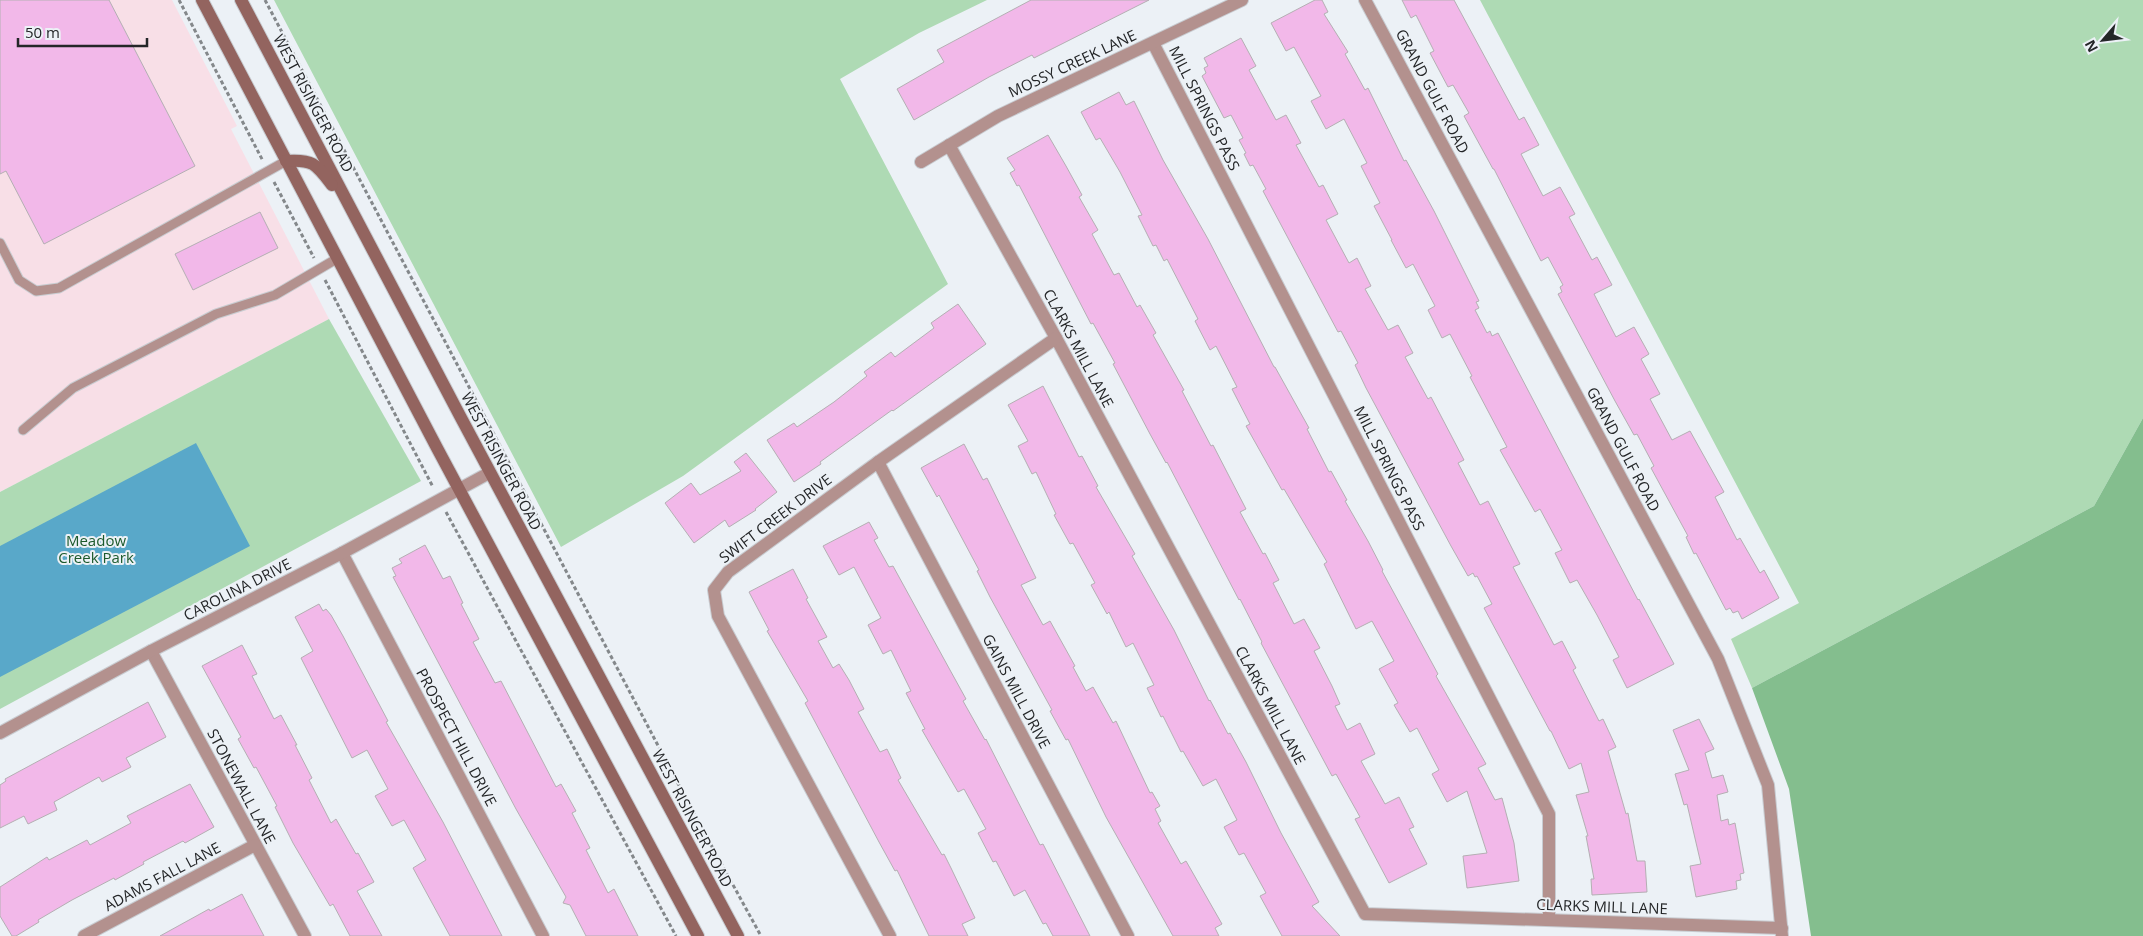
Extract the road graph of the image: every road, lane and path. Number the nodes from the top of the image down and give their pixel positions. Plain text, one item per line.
1 (179, 0) edge
2 (202, 0) edge
3 (241, 0) edge
4 (264, 0) edge
5 (1242, 0) edge
6 (1365, 0) edge
7 (1153, 43) junction
8 (949, 145) junction
9 (286, 161) junction
10 (921, 162) dead end
11 (269, 171) junction
12 (0, 243) edge
13 (338, 258) junction
14 (320, 269) junction
15 (395, 291) junction
16 (1056, 338) junction
17 (24, 430) dead end
18 (878, 462) junction
19 (489, 473) junction
20 (458, 489) junction
21 (440, 499) junction
22 (342, 553) junction
23 (152, 651) junction
24 (0, 733) edge
25 (255, 845) junction
26 (1549, 920) junction
27 (1782, 932) edge
28 (84, 936) edge
29 (304, 936) edge
30 (543, 936) edge
31 (676, 936) edge
32 (698, 936) edge
33 (738, 936) edge
34 (762, 936) edge
35 (890, 936) edge
36 (1128, 936) edge

1 - 11 path
2 - 9 main road
3 - 15 main road, WEST RISINGER ROAD
4 - 34 path
5 - 7 street, MOSSY CREEK LANE
6 - 27 street, GRAND GULF ROAD
7 - 8 street, MOSSY CREEK LANE
7 - 26 street, MILL SPRINGS PASS
8 - 10 street, MOSSY CREEK LANE
8 - 16 street, CLARKS MILL LANE
9 - 11 lane
9 - 13 main road
9 - 15 main road
11 - 12 lane
11 - 14 path
13 - 14 lane
13 - 20 main road
14 - 17 lane
14 - 21 path
15 - 19 main road, WEST RISINGER ROAD
16 - 18 street, SWIFT CREEK DRIVE
16 - 26 street, CLARKS MILL LANE
18 - 35 street, SWIFT CREEK DRIVE
18 - 36 street, GAINS MILL DRIVE
19 - 20 street, CAROLINA DRIVE
19 - 33 main road, WEST RISINGER ROAD
20 - 21 street, CAROLINA DRIVE
20 - 32 main road
21 - 22 street, CAROLINA DRIVE
21 - 31 path
22 - 23 street, CAROLINA DRIVE
22 - 30 street, PROSPECT HILL DRIVE
23 - 24 street, CAROLINA DRIVE
23 - 25 street, STONEWALL LANE
25 - 28 street, ADAMS FALL LANE
25 - 29 street, STONEWALL LANE
26 - 27 street, CLARKS MILL LANE

